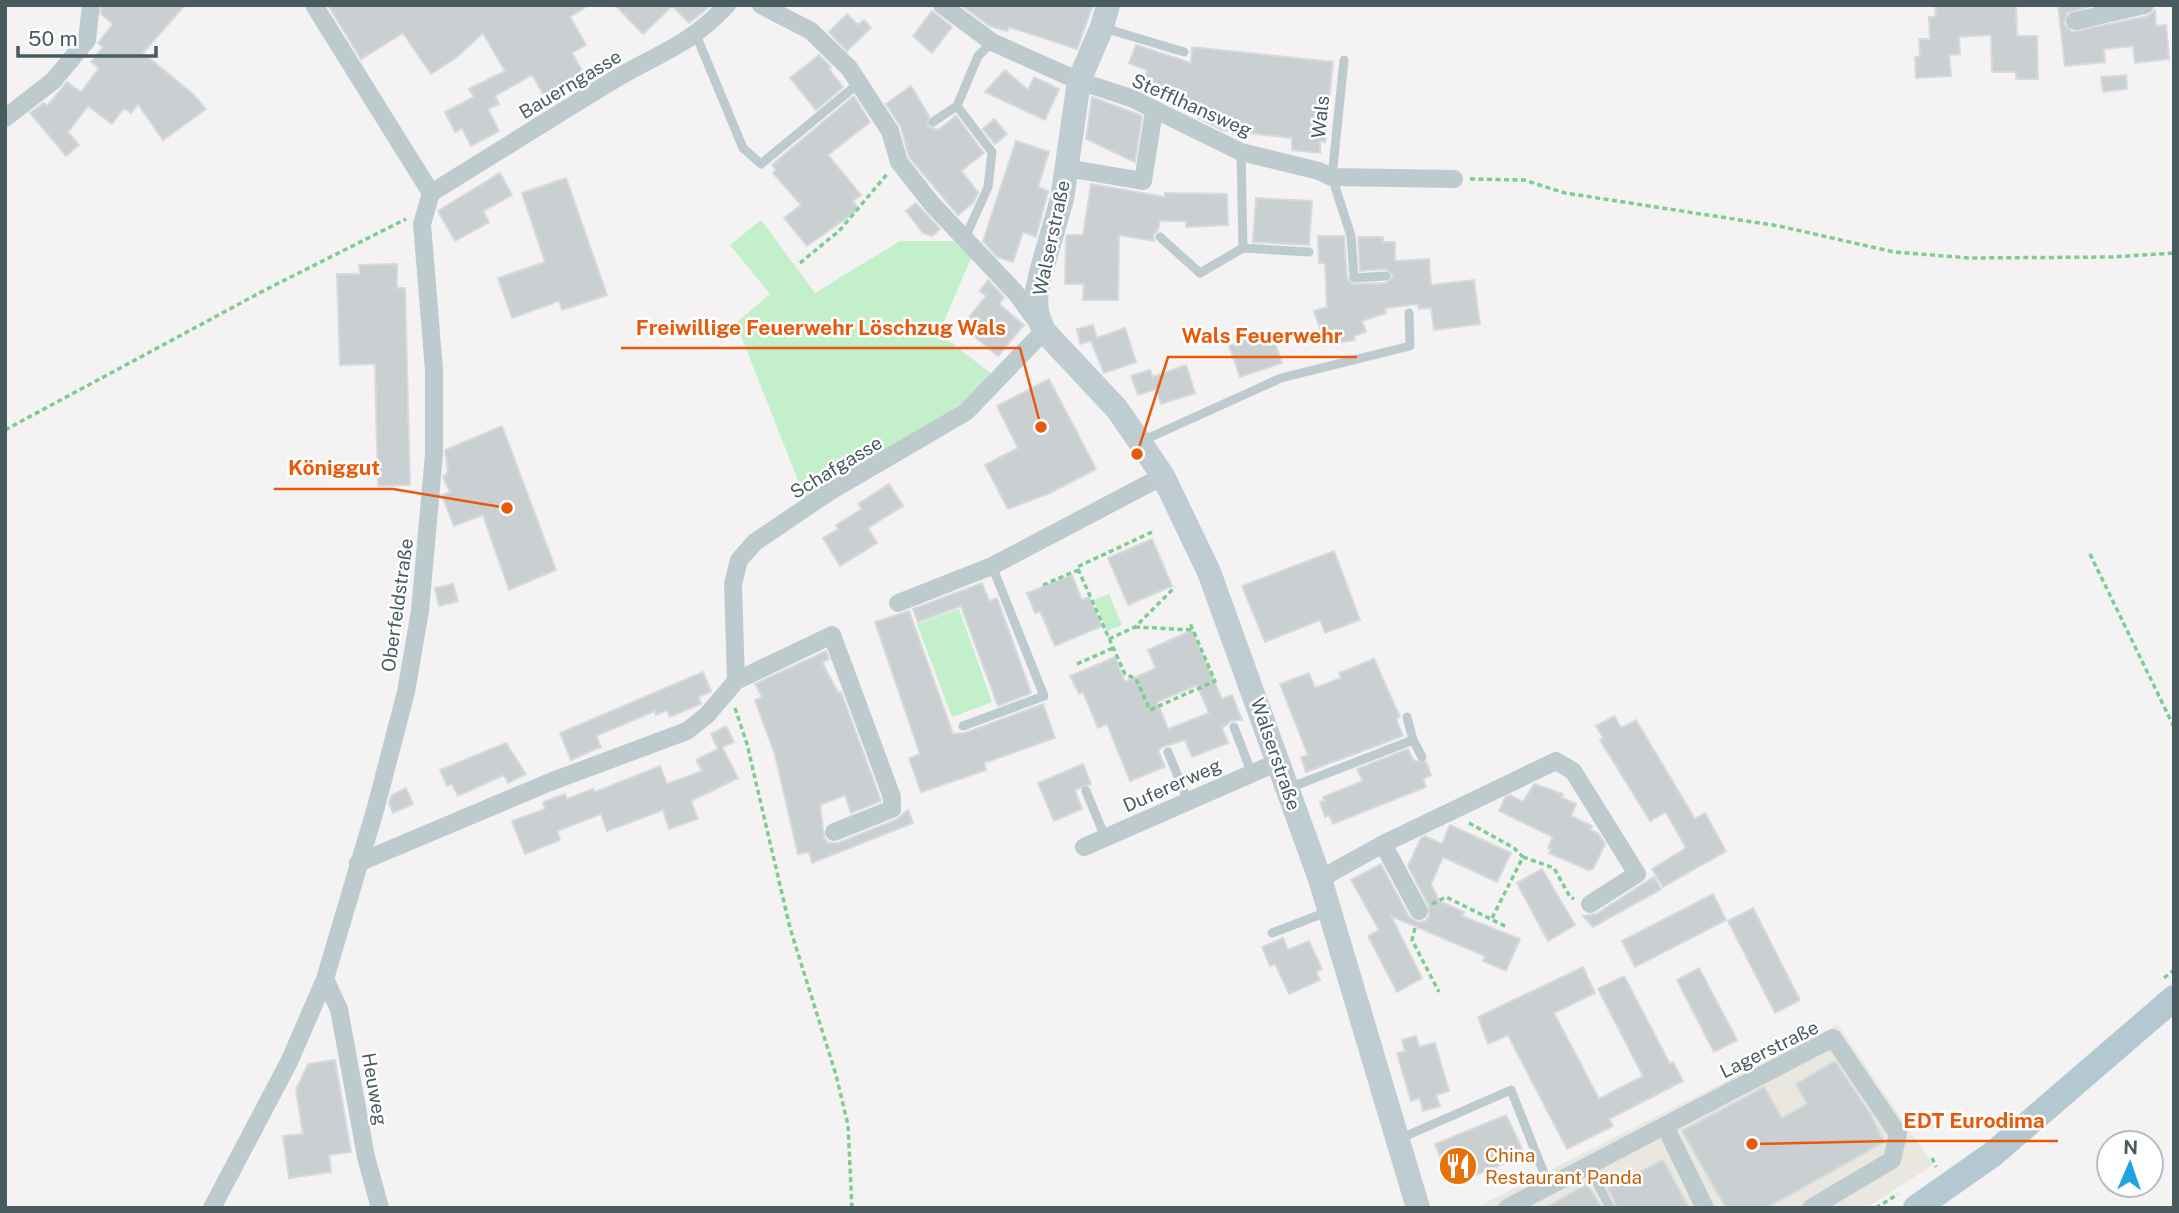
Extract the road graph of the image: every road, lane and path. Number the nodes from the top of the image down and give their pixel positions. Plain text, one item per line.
1 (91, 5) edge
2 (314, 5) edge
3 (727, 5) edge
4 (761, 5) edge
5 (942, 5) edge
6 (2145, 5) edge
7 (1105, 16) edge
8 (2075, 21) dead end
9 (696, 35) junction
10 (992, 42) junction
11 (1184, 52) dead end
12 (1344, 60) dead end
13 (1079, 81) junction
14 (859, 83) junction
15 (957, 106) junction
16 (1154, 111) junction
17 (5, 118) edge
18 (933, 122) dead end
19 (1241, 152) junction
20 (899, 162) junction
21 (1066, 168) junction
22 (1332, 177) junction
23 (1454, 179) joint
24 (431, 193) junction
25 (1160, 237) dead end
26 (964, 240) junction
27 (1242, 248) junction
28 (1309, 252) dead end
29 (2174, 253) edge
30 (800, 263) dead end
31 (1386, 276) dead end
32 (1409, 313) dead end
33 (1044, 331) junction
34 (5, 430) edge
35 (1140, 442) junction
36 (1163, 476) junction
37 (1152, 532) dead end
38 (2090, 554) dead end
39 (992, 566) junction
40 (1078, 570) junction
41 (1043, 585) dead end
42 (1175, 587) dead end
43 (898, 603) dead end
44 (1190, 623) dead end
45 (1135, 627) junction
46 (1194, 631) junction
47 (1109, 639) junction
48 (1113, 648) junction
49 (1077, 663) dead end
50 (732, 684) junction
51 (1407, 717) dead end
52 (963, 726) dead end
53 (1234, 727) dead end
54 (2174, 727) edge
55 (1413, 740) junction
56 (1168, 752) dead end
57 (1422, 757) dead end
58 (1278, 762) junction
59 (1252, 774) junction
60 (1287, 789) junction
61 (1086, 791) dead end
62 (1188, 801) junction
63 (1452, 813) junction
64 (834, 832) dead end
65 (1105, 837) junction
66 (1384, 844) junction
67 (1084, 847) dead end
68 (1523, 857) junction
69 (358, 863) junction
70 (1320, 879) junction
71 (1590, 904) joint
72 (1329, 911) junction
73 (1419, 911) junction
74 (1492, 918) junction
75 (1507, 927) dead end
76 (1272, 933) dead end
77 (325, 979) junction
78 (1439, 992) dead end
79 (2174, 999) edge
80 (1665, 1126) junction
81 (1398, 1139) junction
82 (1588, 1165) junction
83 (1549, 1186) junction
84 (212, 1208) edge
85 (380, 1208) edge
86 (852, 1208) edge
87 (1418, 1208) edge
88 (1507, 1208) edge
89 (1610, 1208) edge
90 (1705, 1208) edge
91 (1811, 1208) edge
92 (1916, 1208) edge

1 - 17 street
2 - 24 street
3 - 9 street, Bauerngasse
4 - 14 street
5 - 10 street, Stefflhansweg
6 - 8 street
7 - 11 lane
7 - 13 street, Walserstraße
9 - 14 lane
9 - 24 street, Bauerngasse
10 - 13 street, Stefflhansweg
10 - 15 lane
12 - 22 lane, Wals
13 - 16 street, Stefflhansweg
13 - 21 street, Walserstraße
14 - 20 street
15 - 18 lane
15 - 26 lane
16 - 19 street, Stefflhansweg
16 - 21 street
19 - 22 street, Stefflhansweg
19 - 27 lane
20 - 26 street
20 - 30 path
21 - 33 street, Walserstraße
22 - 23 street, Stefflhansweg
22 - 31 lane
23 - 29 path
24 - 34 path
24 - 69 street, Oberfeldstraße
25 - 27 lane
26 - 33 street
27 - 28 lane
32 - 35 lane
33 - 35 street, Walserstraße
33 - 50 street, Schafgasse
35 - 36 street, Walserstraße
36 - 39 street
36 - 58 street, Walserstraße
37 - 40 path
38 - 54 path
39 - 43 street
39 - 52 lane
40 - 41 path
40 - 47 path
42 - 45 path
44 - 46 path
45 - 46 path
45 - 47 path
46 - 48 path
47 - 48 path
48 - 49 path
50 - 64 street
50 - 69 street
50 - 86 path
51 - 55 lane
53 - 59 lane
55 - 57 lane
55 - 60 lane
56 - 62 lane
58 - 59 street, Dufererweg
58 - 60 street, Walserstraße
59 - 62 street, Dufererweg
60 - 70 street, Walserstraße
61 - 65 lane
62 - 65 street, Dufererweg
63 - 66 street
63 - 68 path
63 - 71 street
65 - 67 street, Dufererweg
66 - 70 street
66 - 73 street
68 - 71 path
68 - 74 path
69 - 77 street, Oberfeldstraße
70 - 72 street, Walserstraße
72 - 76 lane
72 - 81 street, Walserstraße
73 - 74 path
73 - 78 path
74 - 75 path
77 - 84 street, Oberfeldstraße
77 - 85 street, Heuweg
79 - 92 main road
80 - 82 street, Lagerstraße
80 - 90 street
80 - 91 street, Lagerstraße
81 - 83 lane
81 - 87 street, Walserstraße
82 - 83 street, Lagerstraße
82 - 89 lane
83 - 88 street, Lagerstraße

